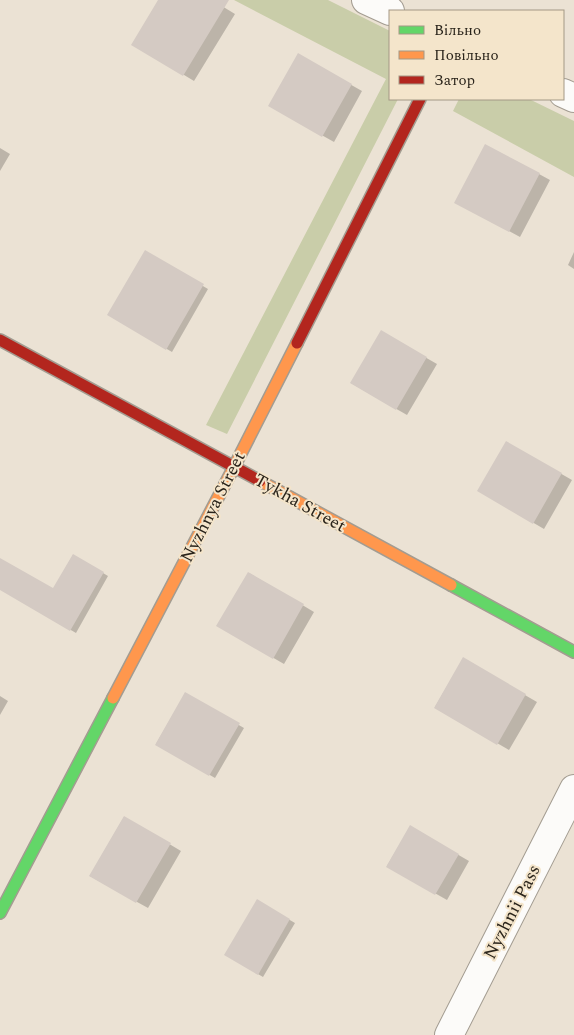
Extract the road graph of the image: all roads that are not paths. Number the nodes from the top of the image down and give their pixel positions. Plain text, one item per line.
1 (366, 0) edge
2 (389, 11) edge
3 (419, 100) edge
4 (0, 340) edge
5 (234, 467) junction
6 (574, 652) edge
7 (574, 789) edge
8 (4, 897) edge
9 (450, 1035) edge

1 - 2 street
3 - 5 street, Nyzhnya Street
4 - 5 street, Tykha Street
5 - 6 street, Tykha Street
5 - 8 street, Nyzhnya Street
7 - 9 street, Nyzhnii Pass

